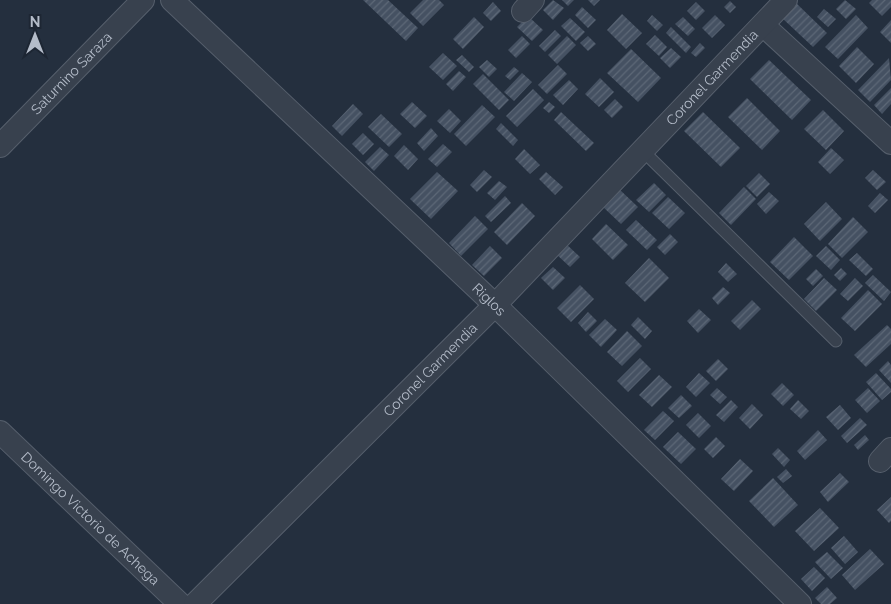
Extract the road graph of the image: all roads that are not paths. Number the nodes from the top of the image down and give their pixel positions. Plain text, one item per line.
1 (142, 0) edge
2 (172, 0) edge
3 (786, 0) edge
4 (763, 25) junction
5 (891, 143) edge
6 (0, 146) edge
7 (643, 151) junction
8 (495, 305) junction
9 (836, 341) dead end
10 (0, 432) edge
11 (180, 604) edge
12 (195, 604) edge
13 (800, 604) edge

1 - 6 street, Saturnino Saraza
2 - 8 street, Riglos
3 - 4 street, Coronel Garmendia
4 - 5 street
4 - 7 street, Coronel Garmendia
7 - 8 street, Coronel Garmendia
7 - 9 lane
8 - 12 street, Coronel Garmendia
8 - 13 street, Riglos
10 - 11 street, Domingo Victorio de Achega

